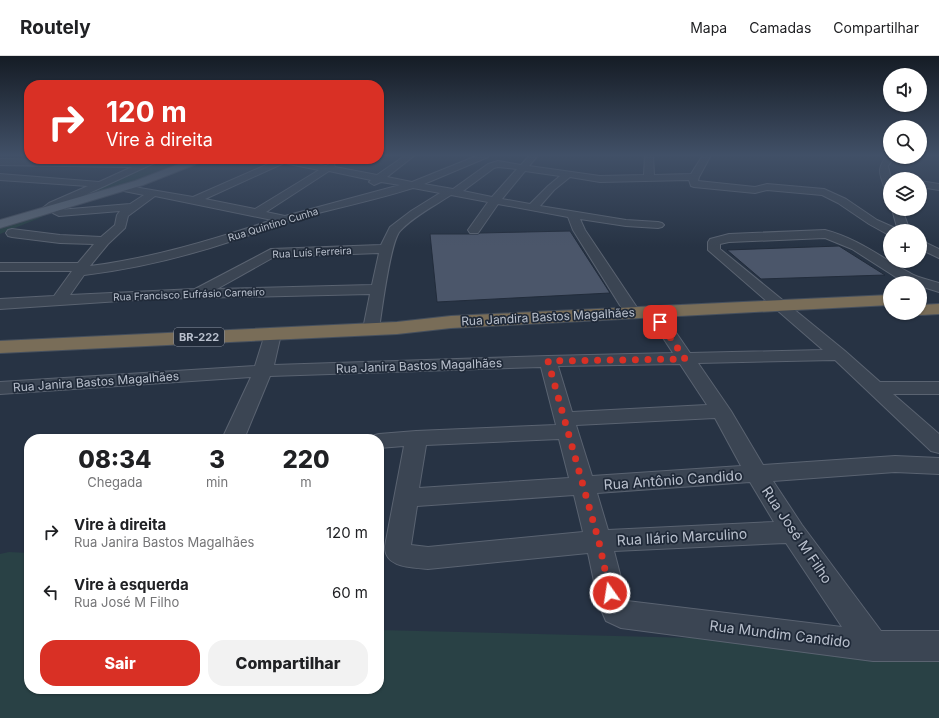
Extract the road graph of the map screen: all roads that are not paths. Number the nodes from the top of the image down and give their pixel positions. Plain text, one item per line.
1 (97, 186) edge
2 (128, 186) edge
3 (225, 186) edge
4 (298, 186) edge
5 (367, 186) edge
6 (409, 186) edge
7 (423, 186) edge
8 (463, 186) edge
9 (507, 186) edge
10 (554, 186) edge
11 (715, 186) edge
12 (122, 188) junction
13 (153, 193) junction
14 (452, 193) junction
15 (194, 200) junction
16 (495, 200) junction
17 (344, 204) junction
18 (133, 206) junction
19 (532, 208) junction
20 (41, 212) junction
21 (258, 212) junction
22 (59, 213) junction
23 (572, 215) junction
24 (285, 219) junction
25 (0, 224) edge
26 (658, 225) dead end
27 (883, 227) edge
28 (474, 230) dead end
29 (6, 235) edge
30 (227, 239) junction
31 (104, 241) junction
32 (927, 248) edge
33 (386, 249) junction
34 (270, 253) junction
35 (939, 254) edge
36 (0, 267) edge
37 (81, 269) junction
38 (903, 276) edge
39 (379, 289) junction
40 (200, 293) junction
41 (59, 300) junction
42 (883, 301) edge
43 (0, 304) edge
44 (787, 311) junction
45 (632, 312) junction
46 (883, 312) edge
47 (660, 322) junction
48 (398, 328) junction
49 (371, 329) junction
50 (273, 334) junction
51 (0, 347) edge
52 (839, 355) junction
53 (685, 359) junction
54 (548, 361) junction
55 (263, 371) junction
56 (0, 388) edge
57 (874, 388) junction
58 (939, 388) edge
59 (721, 411) junction
60 (566, 425) junction
61 (235, 434) edge
62 (416, 438) junction
63 (384, 441) edge
64 (939, 446) edge
65 (939, 466) edge
66 (756, 474) junction
67 (583, 486) junction
68 (406, 498) junction
69 (793, 532) junction
70 (599, 542) junction
71 (873, 646) junction
72 (939, 646) edge

1 - 20 street
2 - 12 main road
3 - 15 street
4 - 21 street
5 - 17 street
6 - 17 street, Rua Quintino Cunha
7 - 14 street
8 - 14 street
9 - 16 street
10 - 19 street
11 - 27 street
12 - 13 street
12 - 20 main road
13 - 15 street
13 - 18 street
14 - 16 street
14 - 33 street
15 - 21 street
16 - 19 street
16 - 28 street
17 - 24 street, Rua Quintino Cunha
18 - 22 street
18 - 31 street
19 - 23 street
20 - 22 street
20 - 25 main road
21 - 24 street
22 - 29 street
23 - 26 street
23 - 45 street
24 - 30 street, Rua Quintino Cunha
29 - 31 street
30 - 34 street
30 - 37 street, Rua Quintino Cunha
31 - 37 street
32 - 35 street
33 - 34 street, Rua Luís Ferreira
33 - 39 street
34 - 40 street, Rua Luís Ferreira
36 - 37 street, Rua Quintino Cunha
37 - 41 street
38 - 44 street
39 - 40 street, Rua Francisco Eufrásio Carneiro
39 - 49 street
40 - 41 street, Rua Francisco Eufrásio Carneiro
41 - 43 street, Rua Francisco Eufrásio Carneiro
42 - 44 highway, Rua Jandira Bastos Magalhães / BR-222
44 - 45 highway, Rua Jandira Bastos Magalhães / BR-222
44 - 46 highway, Rua Jandira Bastos Magalhães / BR-222
44 - 47 highway, Rua Jandira Bastos Magalhães / BR-222
44 - 52 street
45 - 48 highway, Rua Jandira Bastos Magalhães / BR-222
47 - 48 highway, Rua Jandira Bastos Magalhães / BR-222
47 - 53 street, Rua José M Filho
48 - 49 highway, Rua Jandira Bastos Magalhães / BR-222
49 - 50 highway, Rua Jandira Bastos Magalhães / BR-222
50 - 51 highway, Rua Jandira Bastos Magalhães / BR-222
50 - 55 street
52 - 53 street, Rua Janira Bastos Magalhães
52 - 57 street
53 - 54 street, Rua Janira Bastos Magalhães
53 - 59 street, Rua José M Filho
54 - 55 street, Rua Janira Bastos Magalhães
54 - 60 street
55 - 56 street, Rua Janira Bastos Magalhães
55 - 61 street
57 - 58 street
57 - 64 street
59 - 60 street
59 - 66 street, Rua José M Filho
60 - 62 street
60 - 67 street
62 - 63 street
62 - 68 street
65 - 66 street, Rua Antônio Candido
66 - 67 street, Rua Antônio Candido
66 - 69 street, Rua José M Filho
67 - 68 street, Rua Antônio Candido
67 - 70 street
68 - 70 street, Rua Ilário Marculino
69 - 70 street, Rua Ilário Marculino
69 - 71 street, Rua José M Filho
70 - 71 street, Rua Mundim Candido
71 - 72 street, Rua Mundim Candido

